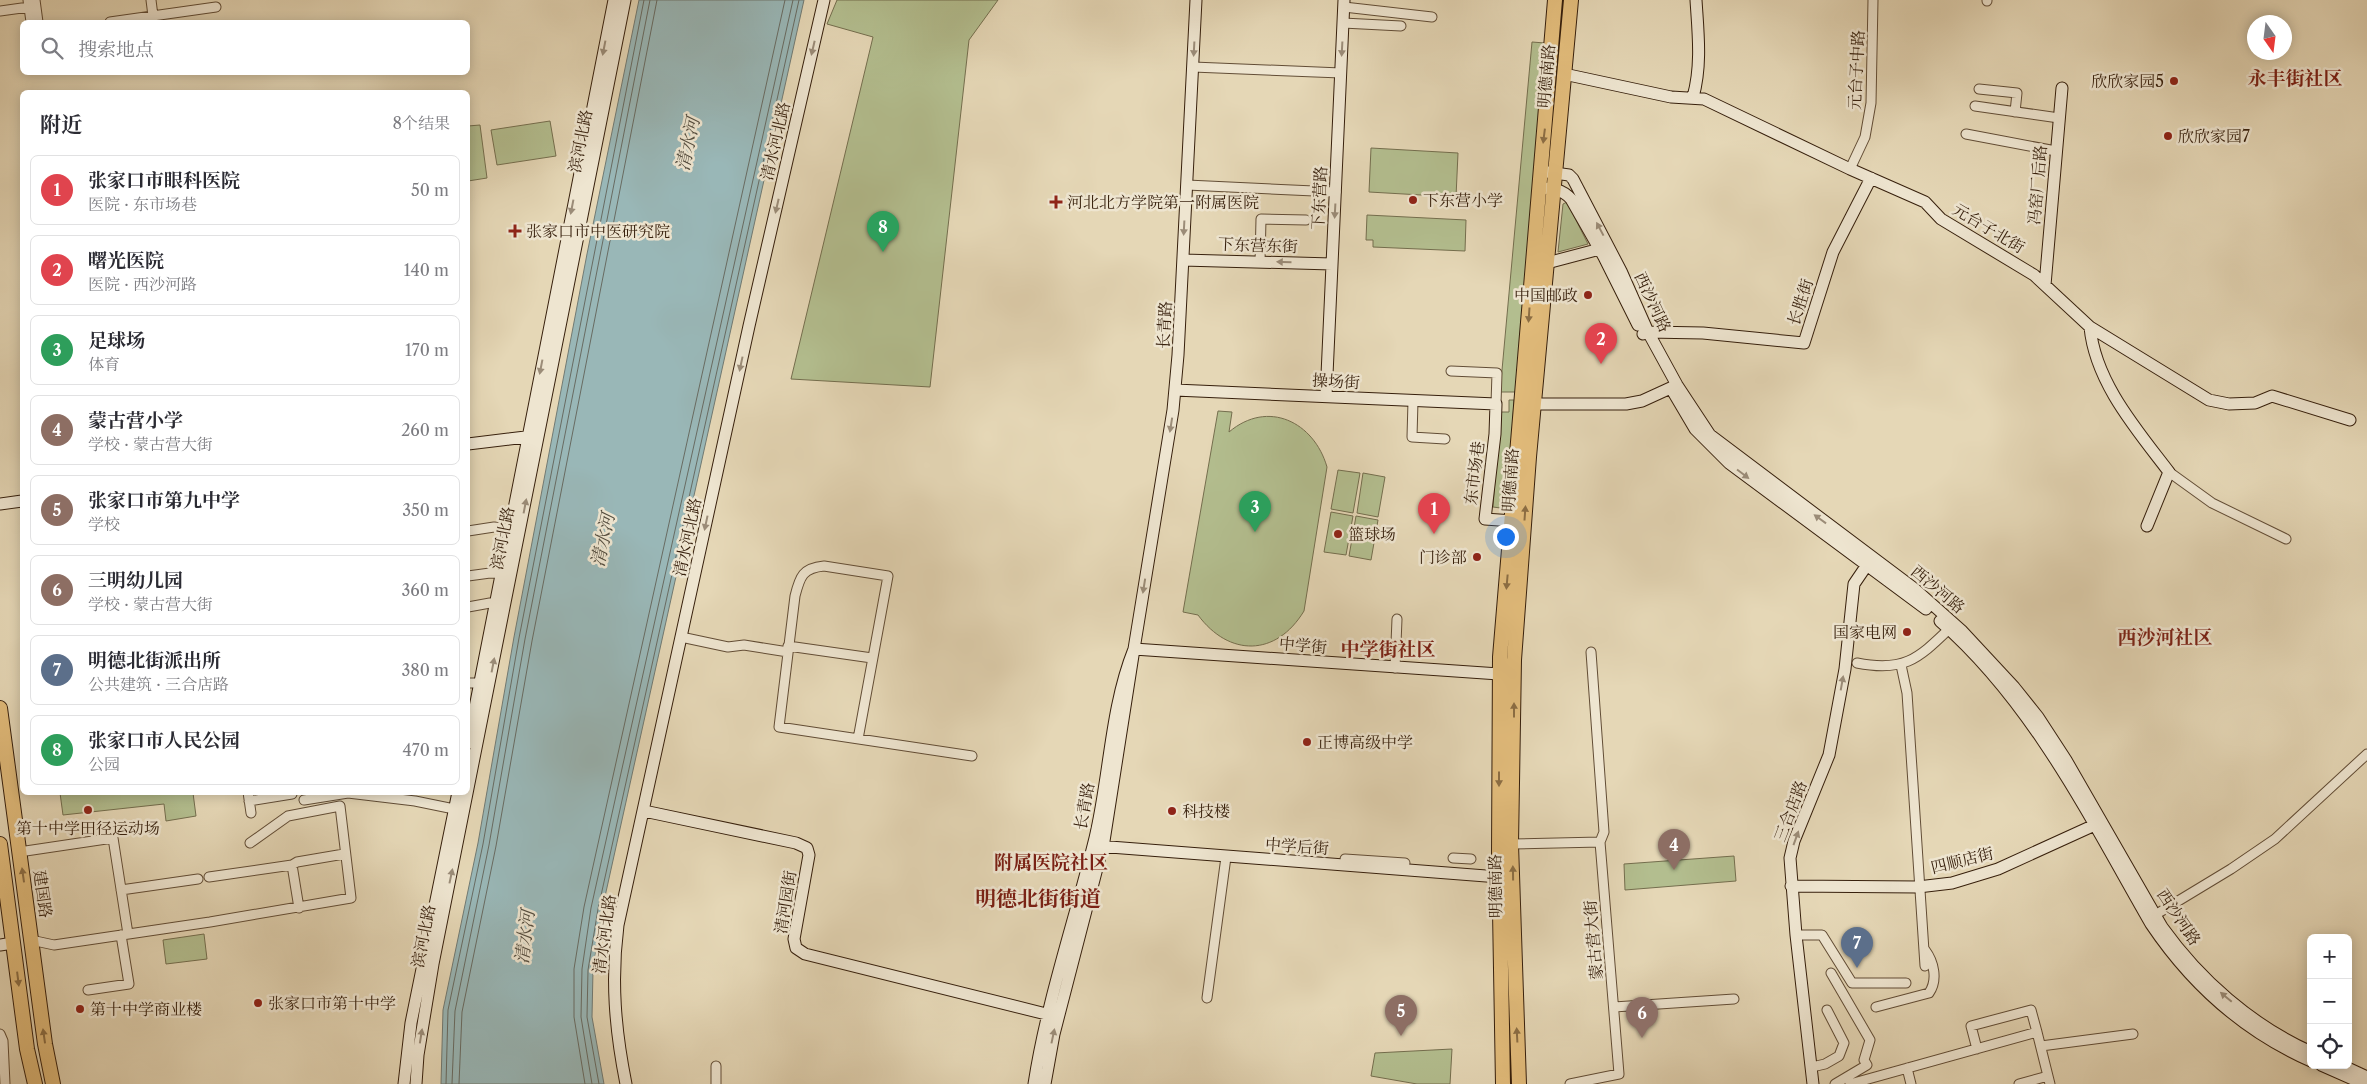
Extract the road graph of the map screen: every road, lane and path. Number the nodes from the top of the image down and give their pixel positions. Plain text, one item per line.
1 (151, 0) edge
2 (614, 0) edge
3 (625, 0) edge
4 (824, 0) edge
5 (1196, 0) edge
6 (1555, 0) edge
7 (1571, 0) edge
8 (1696, 0) edge
9 (1874, 0) edge
10 (30, 2) edge
11 (1344, 3) edge
12 (216, 7) dead end
13 (0, 11) edge
14 (153, 16) junction
15 (1432, 17) dead end
16 (31, 20) edge
17 (37, 20) edge
18 (124, 20) edge
19 (1343, 23) junction
20 (1401, 26) dead end
21 (1193, 67) junction
22 (1341, 72) junction
23 (1564, 74) junction
24 (2062, 88) dead end
25 (1979, 89) dead end
26 (1693, 97) junction
27 (1975, 106) dead end
28 (2015, 112) junction
29 (2059, 118) junction
30 (1966, 134) dead end
31 (2056, 151) junction
32 (1850, 169) junction
33 (1540, 171) junction
34 (1556, 172) junction
35 (1871, 178) junction
36 (1187, 185) junction
37 (1539, 188) junction
38 (1554, 188) junction
39 (1336, 192) junction
40 (1306, 220) dead end
41 (1600, 249) junction
42 (1183, 260) junction
43 (1260, 262) junction
44 (1547, 263) junction
45 (1332, 264) junction
46 (2045, 284) junction
47 (2090, 327) junction
48 (1646, 333) junction
49 (1451, 371) dead end
50 (1674, 386) junction
51 (1175, 390) junction
52 (1326, 397) junction
53 (1412, 401) junction
54 (1496, 404) junction
55 (1534, 404) junction
56 (2350, 420) dead end
57 (533, 436) junction
58 (1444, 439) dead end
59 (470, 444) edge
60 (2169, 472) junction
61 (20, 501) edge
62 (0, 504) edge
63 (1512, 521) junction
64 (2147, 526) dead end
65 (515, 529) junction
66 (470, 530) edge
67 (2286, 539) dead end
68 (1869, 561) junction
69 (506, 574) junction
70 (470, 576) edge
71 (500, 604) junction
72 (470, 607) edge
73 (1511, 614) junction
74 (1397, 619) dead end
75 (1949, 629) junction
76 (681, 637) junction
77 (1134, 648) junction
78 (788, 649) junction
79 (1590, 652) dead end
80 (872, 658) junction
81 (1857, 663) dead end
82 (1901, 665) junction
83 (1394, 668) junction
84 (1500, 674) junction
85 (474, 682) edge
86 (0, 708) edge
87 (470, 719) edge
88 (470, 723) edge
89 (858, 739) junction
90 (2367, 754) edge
91 (972, 756) dead end
92 (277, 795) edge
93 (335, 795) edge
94 (376, 795) edge
95 (425, 795) edge
96 (458, 795) edge
97 (462, 795) edge
98 (248, 797) edge
99 (304, 800) dead end
100 (424, 803) junction
101 (460, 810) junction
102 (644, 811) junction
103 (251, 814) dead end
104 (2098, 823) junction
105 (1600, 842) junction
106 (250, 843) dead end
107 (0, 844) edge
108 (1098, 846) junction
109 (1507, 850) junction
110 (20, 852) junction
111 (344, 854) junction
112 (1226, 857) junction
113 (1345, 859) dead end
114 (1471, 859) dead end
115 (1405, 863) dead end
116 (1374, 864) junction
117 (292, 865) junction
118 (1460, 874) junction
119 (209, 877) dead end
120 (1499, 877) junction
121 (198, 879) dead end
122 (1791, 886) junction
123 (1918, 887) junction
124 (121, 890) junction
125 (299, 908) junction
126 (2155, 915) junction
127 (125, 934) junction
128 (1796, 935) junction
129 (31, 940) junction
130 (7, 944) edge
131 (1923, 948) junction
132 (1925, 966) dead end
133 (1831, 973) dead end
134 (1906, 983) dead end
135 (88, 990) dead end
136 (1207, 998) dead end
137 (1734, 999) dead end
138 (1614, 1007) junction
139 (1876, 1007) dead end
140 (1827, 1010) dead end
141 (1052, 1016) junction
142 (2037, 1032) junction
143 (0, 1034) edge
144 (2133, 1034) dead end
145 (2041, 1046) junction
146 (1977, 1049) junction
147 (2307, 1050) edge
148 (2307, 1059) edge
149 (716, 1066) dead end
150 (1812, 1067) junction
151 (1906, 1068) junction
152 (2330, 1069) edge
153 (2350, 1069) edge
154 (1859, 1070) junction
155 (2367, 1077) edge
156 (2049, 1080) edge
157 (1862, 1081) junction
158 (5, 1084) edge
159 (35, 1084) edge
160 (53, 1084) edge
161 (404, 1084) edge
162 (416, 1084) edge
163 (626, 1084) edge
164 (716, 1084) edge
165 (1034, 1084) edge
166 (1045, 1084) edge
167 (1503, 1084) edge
168 (1519, 1084) edge
169 (1570, 1084) edge
170 (1814, 1084) edge
171 (1835, 1084) edge
172 (1850, 1084) edge
173 (1911, 1084) edge
174 (2019, 1084) edge
175 (2364, 1084) edge

1 - 14 street
2 -> 57 street, 滨河北路
3 - 57 street, 滨河北路
4 -> 76 street, 清水河北路
5 -> 21 street, 长青路
6 -> 33 main road, 明德南路
7 - 23 main road, 明德南路
8 - 26 street
9 - 32 street, 元台子中路
10 - 13 street
10 - 16 street
10 - 17 street
11 - 15 street
11 - 19 street, 下东营路
12 - 14 street
14 - 18 street
19 - 20 street
19 -> 22 street, 下东营路
21 - 22 street
21 - 36 street, 长青路
22 - 39 street, 下东营路
23 - 26 street, 元台子北街
23 - 34 main road, 明德南路
24 - 29 street, 冯窑厂后路
25 - 28 street
26 - 32 street, 元台子北街
27 - 28 street
28 - 29 street
29 - 31 street, 冯窑厂后路
30 - 31 street
31 - 46 street, 冯窑厂后路
32 - 35 street, 元台子北街
33 - 34 street, 西沙河路
33 - 37 main road, 明德南路
34 - 38 main road, 明德南路
48 -> 34 street, 西沙河路
35 - 46 street, 元台子北街
35 - 48 street, 长胜街
36 - 39 street
36 -> 42 street, 长青路
37 - 38 street
37 -> 63 main road, 明德南路
38 - 41 street, 西沙河路
38 - 44 main road, 明德南路
39 -> 45 street, 下东营路
40 - 43 street
41 - 44 street
41 - 48 street, 西沙河路
42 - 43 street, 下东营东街
42 - 51 street, 长青路
45 -> 43 street, 下东营东街
44 - 55 main road, 明德南路
45 - 52 street, 下东营路
46 - 47 street, 元台子北街
47 - 56 street, 元台子北街
47 - 60 street
48 - 50 street, 西沙河路
49 - 54 street
50 - 55 street
50 - 68 street, 西沙河路
51 - 52 street, 操场街
51 -> 77 street, 长青路
52 - 53 street, 操场街
53 - 54 street, 操场街
53 - 58 street
54 - 63 street, 东市场巷
73 -> 55 main road, 明德南路
57 - 59 street
57 - 65 street, 滨河北路
60 - 64 street
60 - 67 street
61 - 62 street
63 -> 73 main road, 明德南路
65 - 66 street
65 - 69 street, 滨河北路
68 - 75 street, 西沙河路
68 - 104 street, 西沙河路
122 -> 68 street, 三合店路
69 - 70 street
69 - 71 street, 滨河北路
71 - 72 street
71 - 85 street, 滨河北路
73 - 84 main road, 明德南路
109 -> 73 main road, 明德南路
74 - 83 street
75 - 82 street
75 - 104 street, 西沙河路
76 - 78 street
76 - 102 street, 清水河北路
77 - 83 street, 中学街
77 - 108 street, 长青路
78 - 80 street
78 - 80 street
78 - 89 street
79 - 105 street, 蒙古营大街
80 - 89 street
81 - 82 street
82 - 123 street
83 - 84 street, 中学街
84 -> 109 main road, 明德南路
85 - 87 street, 滨河北路
85 - 88 street, 滨河北路
86 - 110 main road, 建国路
89 - 91 street
90 - 126 street
92 - 98 street
93 - 99 street
94 - 100 street
95 - 100 street
96 - 101 street, 滨河北路
97 - 101 street, 滨河北路
98 - 103 street
100 - 101 street
101 - 161 street, 滨河北路
162 -> 101 street, 滨河北路
102 - 141 street, 清河园街
102 - 163 street, 清水河北路
104 - 123 street, 四顺店街
104 - 126 street, 西沙河路
104 - 148 street, 西沙河路
105 - 109 street
105 - 138 street, 蒙古营大街
106 - 111 street
107 - 130 main road
108 - 112 street, 中学后街
108 - 141 street, 长青路
109 - 120 main road, 明德南路
168 -> 109 main road, 明德南路
110 - 124 street
129 -> 110 main road, 建国路
111 - 117 street
111 - 125 street
112 - 116 street, 中学后街
112 - 136 street
113 - 116 street
114 - 118 street
115 - 116 street
116 - 118 street, 中学后街
117 - 119 street
117 - 125 street
118 - 120 street, 中学后街
120 - 167 main road, 明德南路
121 - 124 street
122 - 123 street, 四顺店街
122 - 128 street, 三合店路
123 - 131 street
124 - 127 street
125 - 127 street
147 -> 126 street, 西沙河路
127 - 129 street
127 - 135 street
128 - 134 street
128 - 150 street, 三合店路
129 - 130 main road
160 -> 129 main road, 建国路
130 -> 159 main road
131 - 132 street
131 - 139 street
133 - 154 street
137 - 138 street
138 - 169 street, 蒙古营大街
140 - 150 street
141 - 165 street, 长青路
166 -> 141 street, 长青路
142 - 145 street
142 - 146 street
142 - 146 street
143 - 158 street
144 - 145 street
145 - 156 street
146 - 151 street
149 - 164 street
150 - 170 street, 三合店路
151 - 157 street
151 - 173 street
152 - 175 street
153 - 155 street
154 - 157 street
154 - 171 street
156 - 174 street
157 - 172 street

